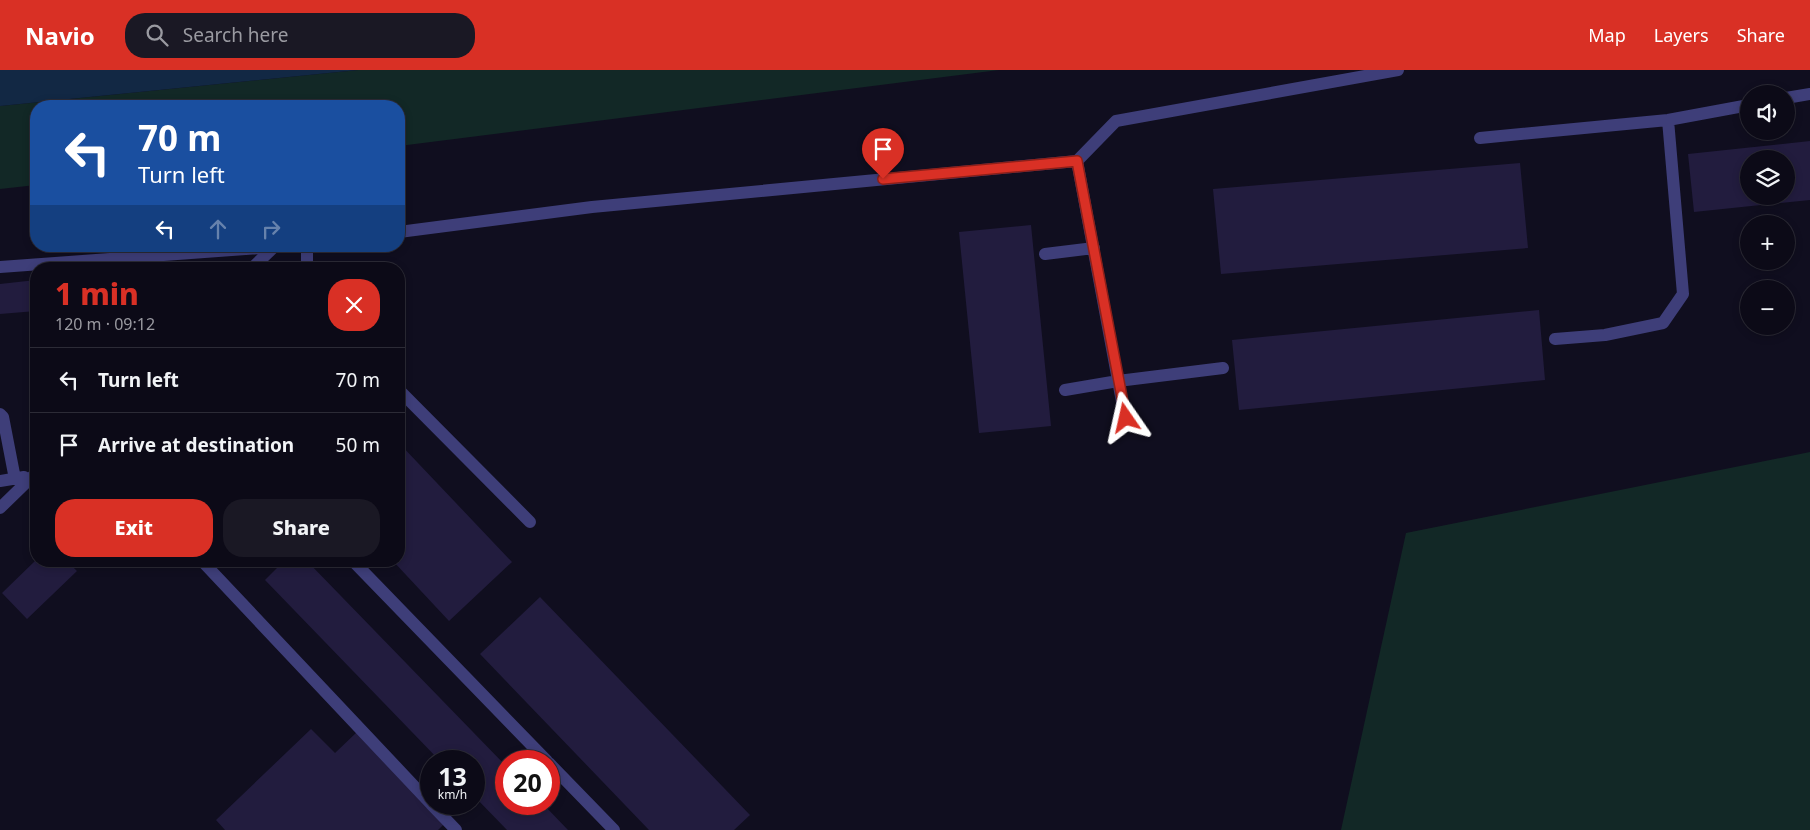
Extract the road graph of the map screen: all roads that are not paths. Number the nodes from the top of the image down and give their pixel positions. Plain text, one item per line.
1 (1398, 70) edge
2 (1810, 94) edge
3 (1795, 96) edge
4 (1740, 107) edge
5 (1668, 120) junction
6 (1480, 138) dead end
7 (1077, 161) junction
8 (405, 231) edge
9 (1094, 248) junction
10 (235, 252) edge
11 (269, 252) edge
12 (1045, 254) dead end
13 (140, 262) edge
14 (258, 262) edge
15 (30, 266) edge
16 (0, 267) edge
17 (1555, 339) dead end
18 (1223, 368) dead end
19 (1118, 381) junction
20 (1065, 390) dead end
21 (405, 396) edge
22 (0, 414) edge
23 (1126, 418) dead end
24 (30, 476) edge
25 (15, 478) junction
26 (30, 480) edge
27 (0, 481) edge
28 (0, 508) edge
29 (530, 522) dead end
30 (208, 567) edge
31 (358, 567) edge
32 (536, 750) edge
33 (560, 774) edge
34 (420, 792) edge
35 (442, 815) edge
36 (456, 830) edge
37 (614, 830) edge

1 - 7 lane
2 - 3 lane
4 - 5 lane
5 - 6 lane
5 - 17 lane
7 - 8 lane
7 - 9 lane
9 - 12 lane
9 - 19 lane
10 - 13 lane
11 - 14 lane
15 - 16 lane
18 - 19 lane
19 - 20 lane
19 - 23 lane
21 - 29 lane
22 - 25 lane
24 - 25 lane
25 - 27 lane
26 - 28 lane
30 - 34 lane
31 - 32 lane
33 - 37 lane
35 - 36 lane

